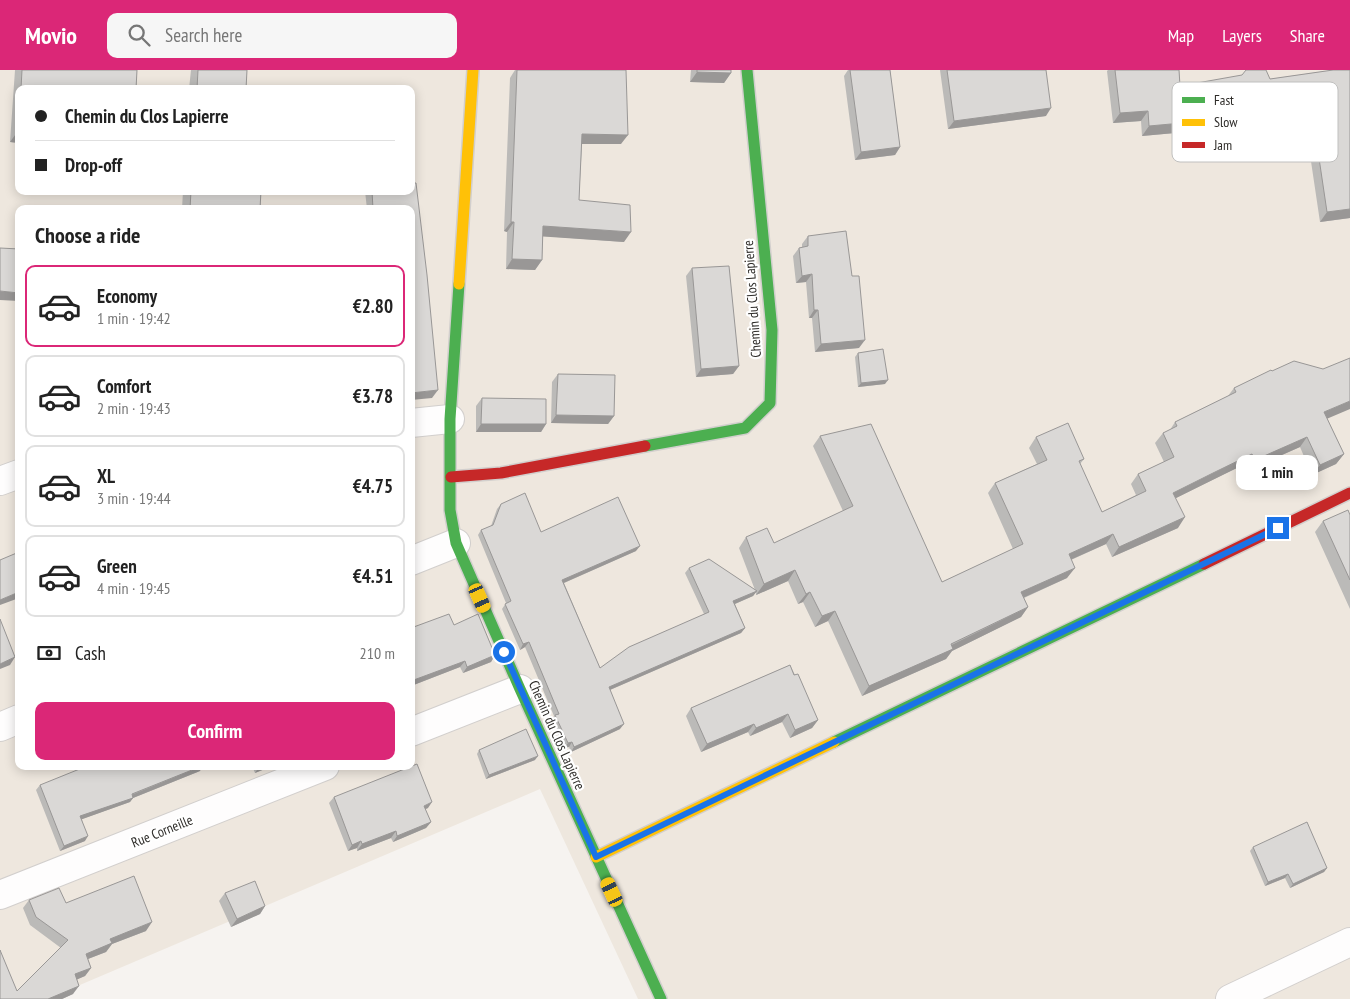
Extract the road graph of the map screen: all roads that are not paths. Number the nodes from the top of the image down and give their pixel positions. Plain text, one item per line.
1 (473, 70) edge
2 (747, 70) edge
3 (450, 419) junction
4 (415, 423) edge
5 (15, 475) edge
6 (451, 477) junction
7 (0, 481) edge
8 (1350, 493) edge
9 (456, 543) junction
10 (415, 559) edge
11 (520, 689) junction
12 (15, 721) edge
13 (0, 727) edge
14 (415, 730) edge
15 (315, 770) edge
16 (596, 857) junction
17 (0, 895) edge
18 (1350, 942) edge
19 (661, 999) edge
20 (1230, 999) edge

1 - 3 street, Chemin du Clos Lapierre
2 - 6 street, Chemin du Clos Lapierre
3 - 4 street
3 - 6 street, Chemin du Clos Lapierre
5 - 7 street
6 - 9 street, Chemin du Clos Lapierre
8 - 16 street
9 - 10 street
9 - 11 street, Chemin du Clos Lapierre
11 - 14 street
11 - 16 street, Chemin du Clos Lapierre
12 - 13 street
15 - 17 street, Rue Corneille
16 - 19 street, Chemin du Clos Lapierre
18 - 20 street

